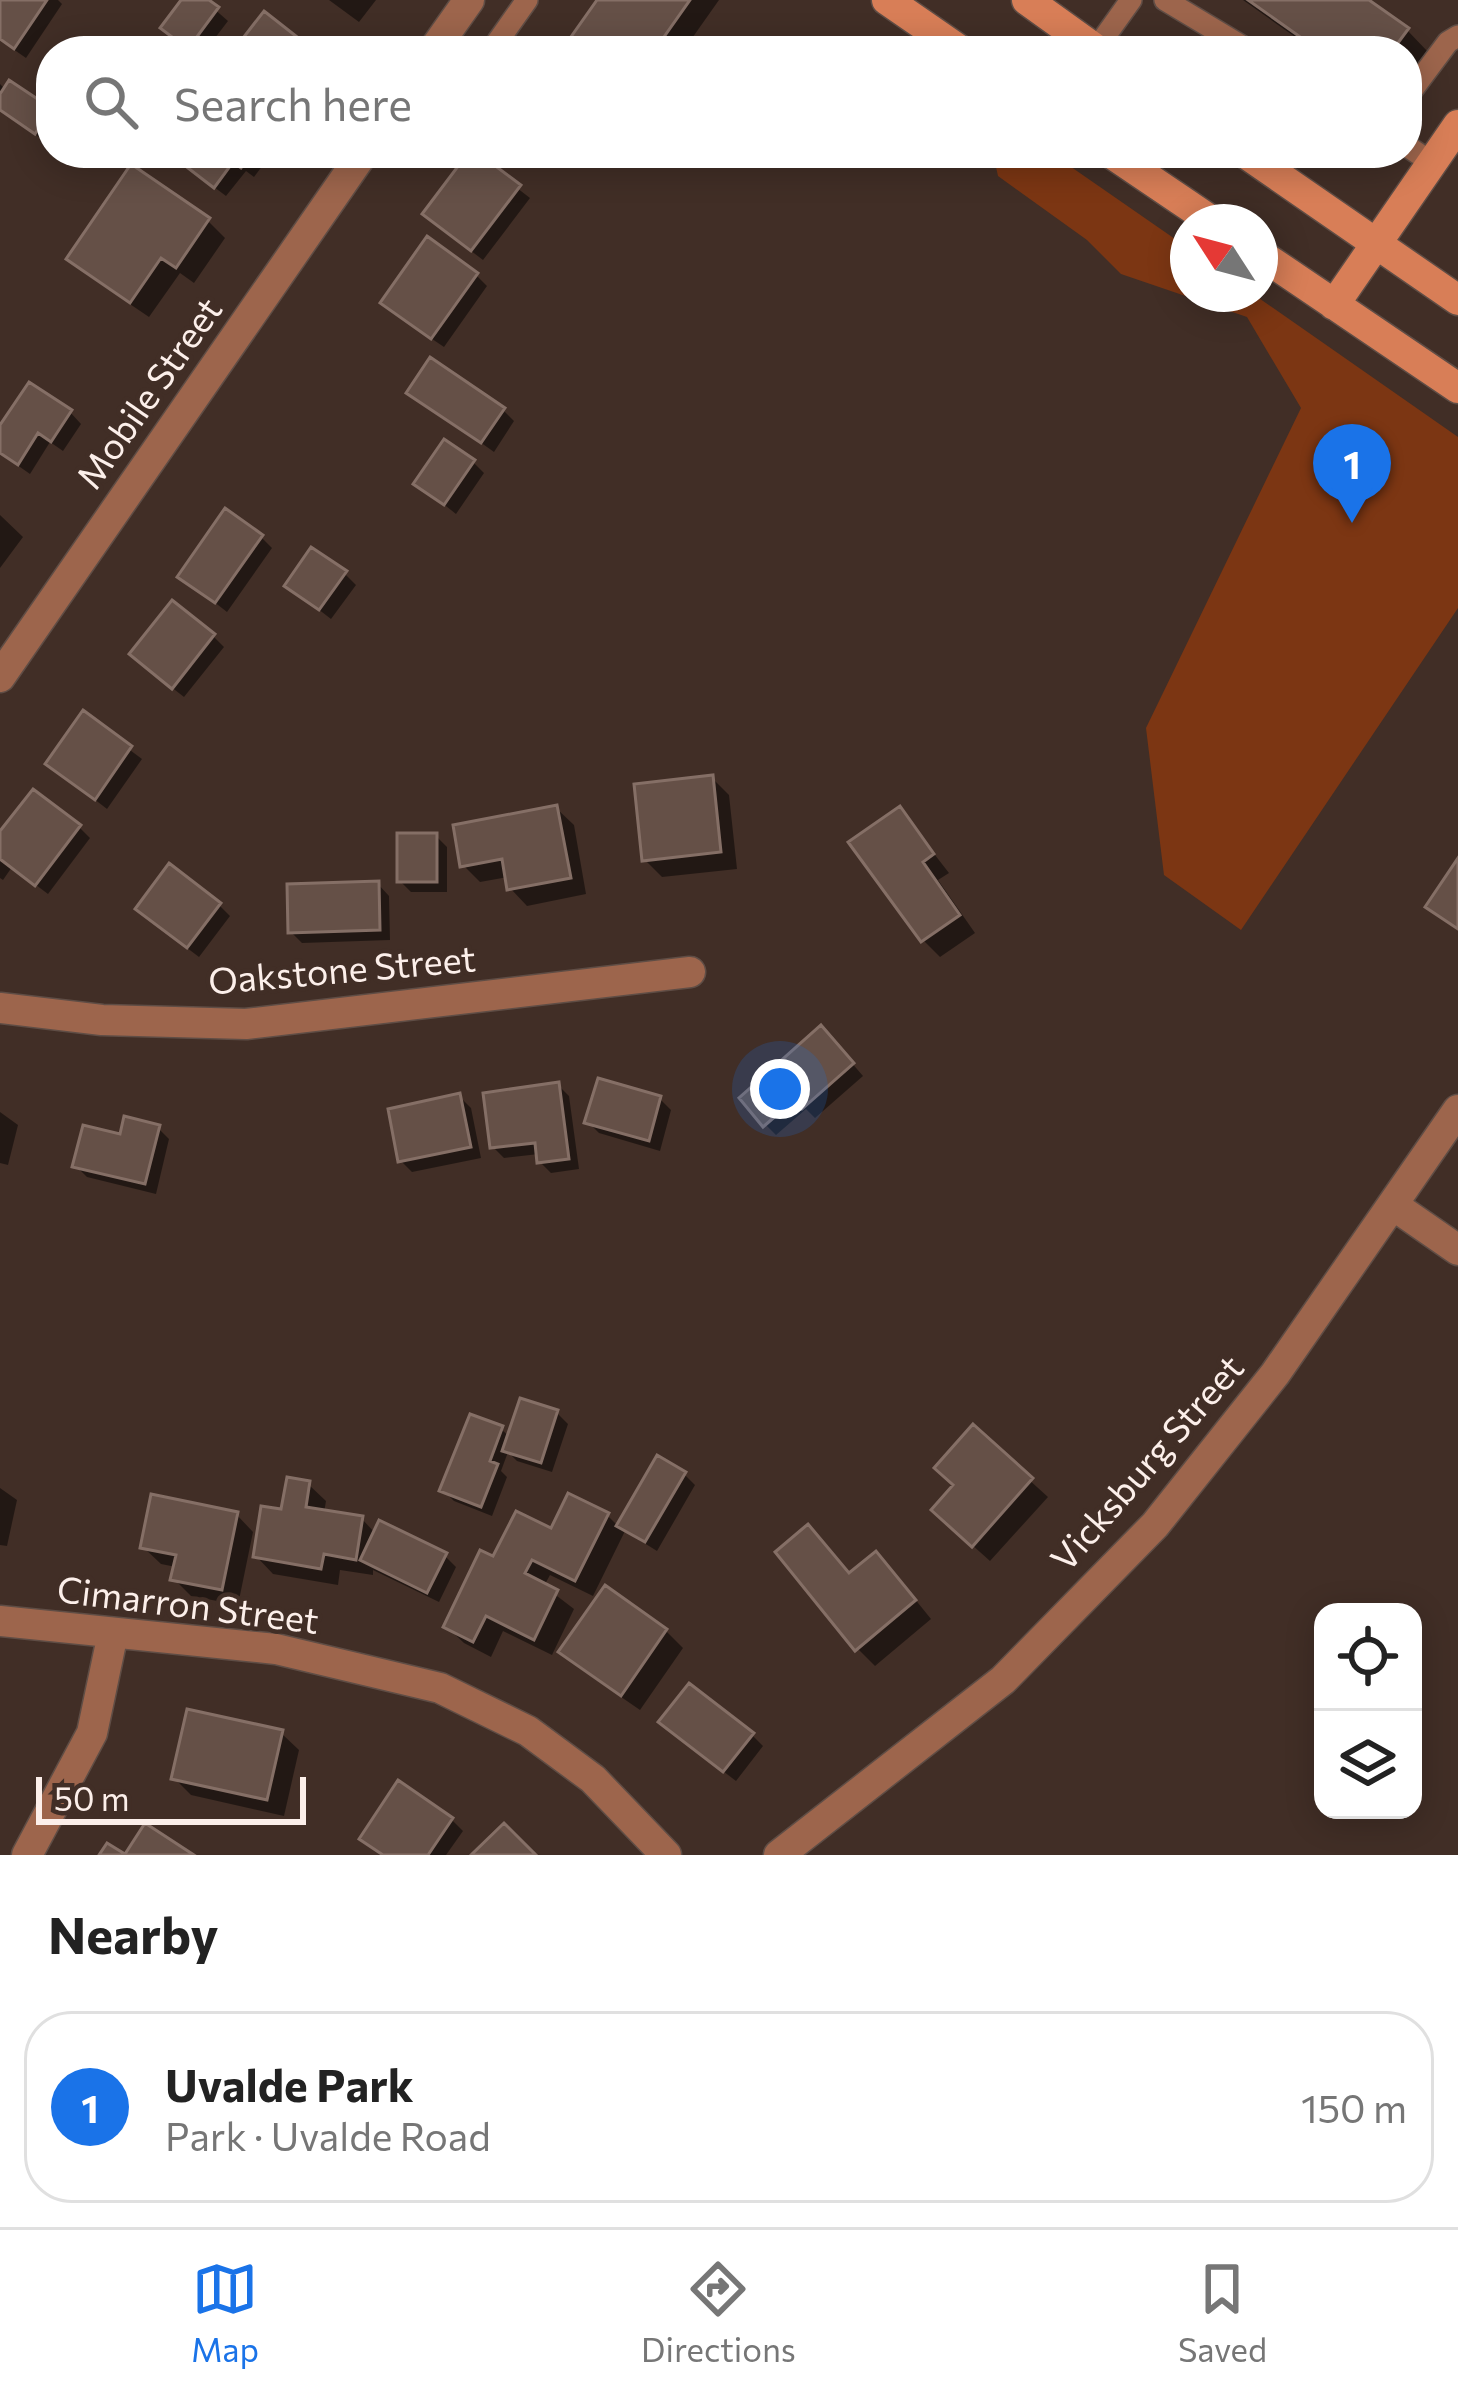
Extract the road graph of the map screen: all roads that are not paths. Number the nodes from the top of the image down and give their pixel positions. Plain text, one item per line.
1 (469, 0) edge
2 (527, 0) edge
3 (887, 0) edge
4 (1027, 0) edge
5 (1130, 0) edge
6 (1165, 0) edge
7 (1458, 35) edge
8 (444, 36) edge
9 (502, 36) edge
10 (939, 36) edge
11 (1077, 36) edge
12 (1106, 36) edge
13 (1211, 36) edge
14 (1422, 77) edge
15 (1458, 125) edge
16 (1422, 153) edge
17 (353, 168) edge
18 (1133, 168) edge
19 (1267, 168) edge
20 (1413, 168) edge
21 (1186, 204) edge
22 (1376, 244) junction
23 (1278, 266) edge
24 (1458, 300) edge
25 (1334, 304) junction
26 (1458, 388) edge
27 (0, 677) edge
28 (690, 972) dead end
29 (0, 1008) edge
30 (1458, 1110) edge
31 (1393, 1205) junction
32 (1458, 1250) edge
33 (0, 1621) edge
34 (113, 1633) junction
35 (27, 1855) edge
36 (666, 1855) edge
37 (779, 1855) edge

1 - 8 street
2 - 9 lane
3 - 10 main road
4 - 11 main road
5 - 12 lane
6 - 13 lane
7 - 14 lane
15 - 16 main road
17 - 27 street, Mobile Street
18 - 21 main road
19 - 22 main road
20 - 22 main road
22 - 24 main road
22 - 25 main road
23 - 25 main road
25 - 26 main road
28 - 29 street, Oakstone Street
30 - 31 street, Vicksburg Street
31 - 32 street
31 - 37 street, Vicksburg Street
33 - 34 street, Cimarron Street
34 - 35 street
34 - 36 street, Cimarron Street

